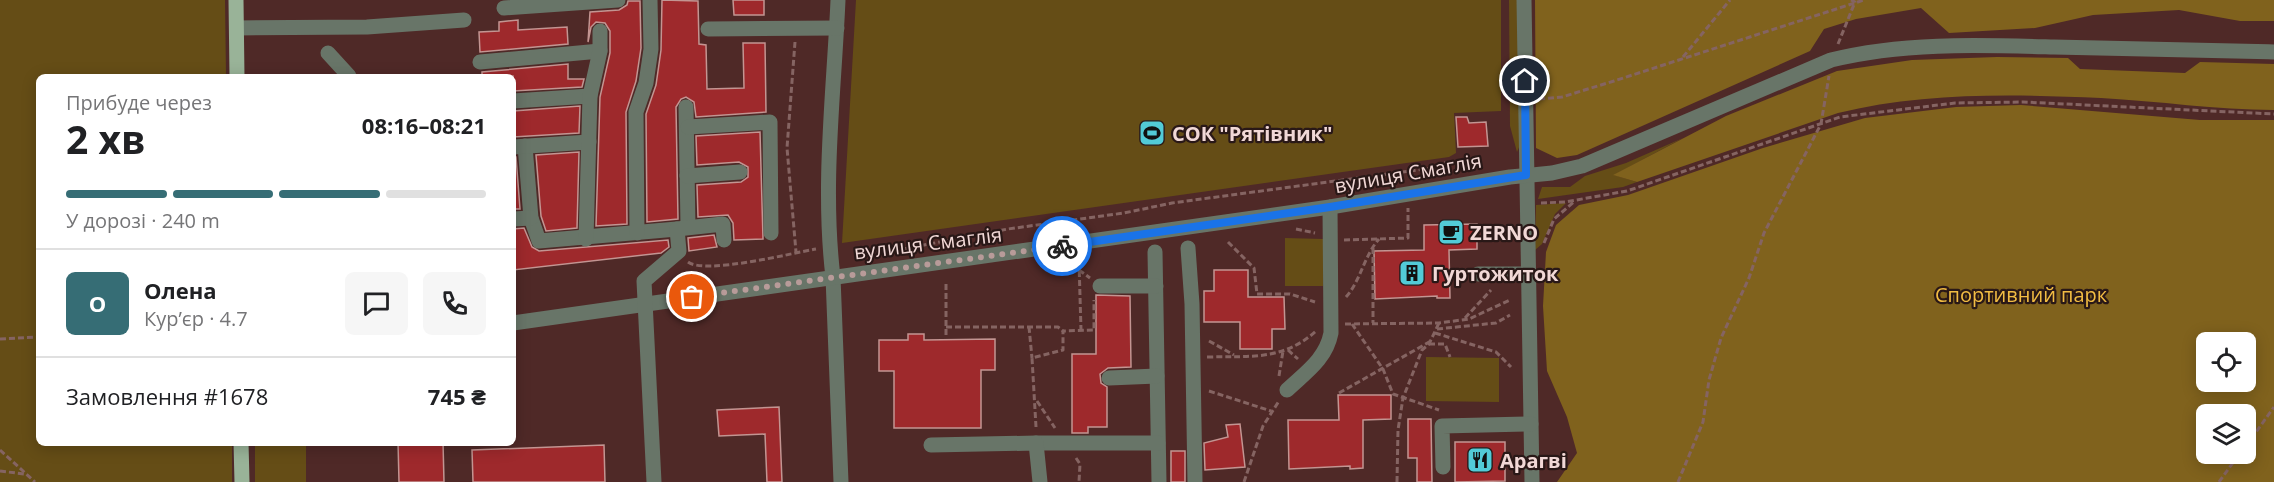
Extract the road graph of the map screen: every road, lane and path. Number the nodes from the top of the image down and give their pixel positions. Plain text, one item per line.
1 (236, 0) edge
2 (618, 0) edge
3 (650, 0) edge
4 (838, 0) edge
5 (1524, 0) edge
6 (1730, 0) edge
7 (1864, 0) edge
8 (1854, 1) edge
9 (504, 8) dead end
10 (464, 20) dead end
11 (237, 28) junction
12 (796, 28) junction
13 (837, 28) junction
14 (708, 29) dead end
15 (600, 31) dead end
16 (600, 51) junction
17 (2274, 52) edge
18 (328, 53) dead end
19 (1682, 58) junction
20 (1831, 60) junction
21 (480, 62) dead end
22 (237, 74) edge
23 (347, 74) edge
24 (591, 96) junction
25 (516, 100) edge
26 (1525, 101) junction
27 (686, 107) dead end
28 (2274, 114) edge
29 (1821, 124) junction
30 (688, 127) junction
31 (589, 142) junction
32 (519, 147) edge
33 (1466, 160) dead end
34 (740, 172) dead end
35 (520, 175) edge
36 (1526, 175) junction
37 (687, 176) junction
38 (1577, 200) junction
39 (1408, 203) dead end
40 (1527, 203) junction
41 (1330, 207) junction
42 (531, 218) junction
43 (516, 219) edge
44 (682, 228) junction
45 (637, 233) junction
46 (771, 233) dead end
47 (586, 238) junction
48 (1330, 239) junction
49 (1379, 239) junction
50 (724, 240) dead end
51 (1228, 242) dead end
52 (830, 246) junction
53 (1372, 247) junction
54 (1188, 248) dead end
55 (1542, 249) dead end
56 (679, 251) junction
57 (796, 252) junction
58 (1155, 252) dead end
59 (858, 253) dead end
60 (1078, 262) dead end
61 (1478, 274) dead end
62 (1501, 274) junction
63 (1528, 274) junction
64 (833, 277) junction
65 (946, 281) dead end
66 (1156, 286) junction
67 (1097, 289) joint
68 (1510, 300) dead end
69 (645, 304) junction
70 (1331, 315) junction
71 (1510, 315) dead end
72 (1463, 320) junction
73 (516, 323) edge
74 (1373, 323) junction
75 (1439, 323) junction
76 (1352, 324) junction
77 (1192, 325) junction
78 (946, 327) junction
79 (1029, 327) junction
80 (1081, 330) junction
81 (1063, 331) junction
82 (1436, 331) junction
83 (946, 335) dead end
84 (36, 337) edge
85 (0, 339) edge
86 (1430, 343) junction
87 (1236, 357) junction
88 (1450, 357) dead end
89 (1032, 358) junction
90 (1193, 358) junction
91 (1510, 367) dead end
92 (1383, 369) junction
93 (1157, 376) junction
94 (1110, 378) dead end
95 (1193, 386) junction
96 (1287, 390) joint
97 (1339, 393) dead end
98 (1403, 398) junction
99 (2274, 407) edge
100 (1272, 411) junction
101 (1447, 411) dead end
102 (1531, 424) junction
103 (2256, 432) edge
104 (1158, 443) junction
105 (1036, 444) junction
106 (931, 445) dead end
107 (241, 446) edge
108 (0, 450) edge
109 (2232, 464) edge
110 (1443, 467) dead end
111 (0, 471) edge
112 (26, 474) junction
113 (1159, 477) edge
114 (35, 482) edge
115 (242, 482) edge
116 (654, 482) edge
117 (841, 482) edge
118 (1040, 482) edge
119 (1146, 482) edge
120 (1195, 482) edge
121 (1244, 482) edge
122 (1397, 482) edge
123 (1532, 482) edge
124 (1678, 482) edge
125 (2219, 482) edge

1 - 11 main road
2 - 9 street
3 - 45 street
4 - 13 street
5 - 26 street
6 - 19 path
7 - 8 path
8 - 19 path
8 - 20 path
10 - 11 street
11 - 22 main road
12 - 13 street
12 - 14 street
12 - 57 path
13 - 52 street
15 - 16 street
16 - 21 street
16 - 24 street
17 - 20 street, вулиця Смаглія
18 - 23 street
19 - 26 path
20 - 29 path
20 - 36 street, вулиця Смаглія
24 - 25 street
24 - 31 street
26 - 36 street
27 - 30 street
28 - 29 path
29 - 38 path
29 - 124 path
30 - 37 street
30 - 46 street
31 - 32 street
31 - 47 street
32 - 35 street
33 - 59 path
34 - 37 street
35 - 42 street
36 - 40 street
36 - 41 street, вулиця Смаглія
37 - 44 street
38 - 40 path
38 - 55 path
39 - 49 path
40 - 63 street
41 - 48 street
41 - 64 street, вулиця Смаглія
42 - 43 street
42 - 47 street
44 - 45 street
44 - 50 street
44 - 56 street
45 - 47 street
48 - 49 path
48 - 70 street
49 - 53 path
51 - 70 path
52 - 57 path
52 - 64 street
53 - 70 path
53 - 74 path
54 - 77 street
56 - 57 path
56 - 69 street
58 - 66 street
60 - 80 path
61 - 62 street
62 - 63 street
62 - 72 path
63 - 102 street
64 - 69 street, вулиця Смаглія
64 - 117 street
65 - 78 path
66 - 67 street
66 - 93 street
67 - 80 path
68 - 72 path
69 - 73 street, вулиця Смаглія
69 - 116 street
70 - 76 path
70 - 87 path
70 - 96 street
71 - 82 path
72 - 75 path
74 - 75 path
74 - 76 path
75 - 82 path
76 - 92 path
77 - 87 path
77 - 90 street
78 - 79 path
78 - 83 path
79 - 81 path
79 - 89 path
80 - 81 path
81 - 89 path
82 - 86 path
82 - 91 path
84 - 85 path
86 - 88 path
86 - 92 path
86 - 98 path
87 - 90 path
89 - 105 path
90 - 95 street
92 - 97 path
92 - 98 path
93 - 94 street
93 - 104 street
95 - 100 path
95 - 120 street
96 - 100 path
98 - 101 path
98 - 122 path
99 - 103 path
100 - 121 path
102 - 110 street
102 - 123 street
104 - 105 street
104 - 113 street
105 - 106 street
105 - 118 street
107 - 115 main road
108 - 112 path
109 - 125 path
111 - 112 path
112 - 114 path
113 - 119 street

